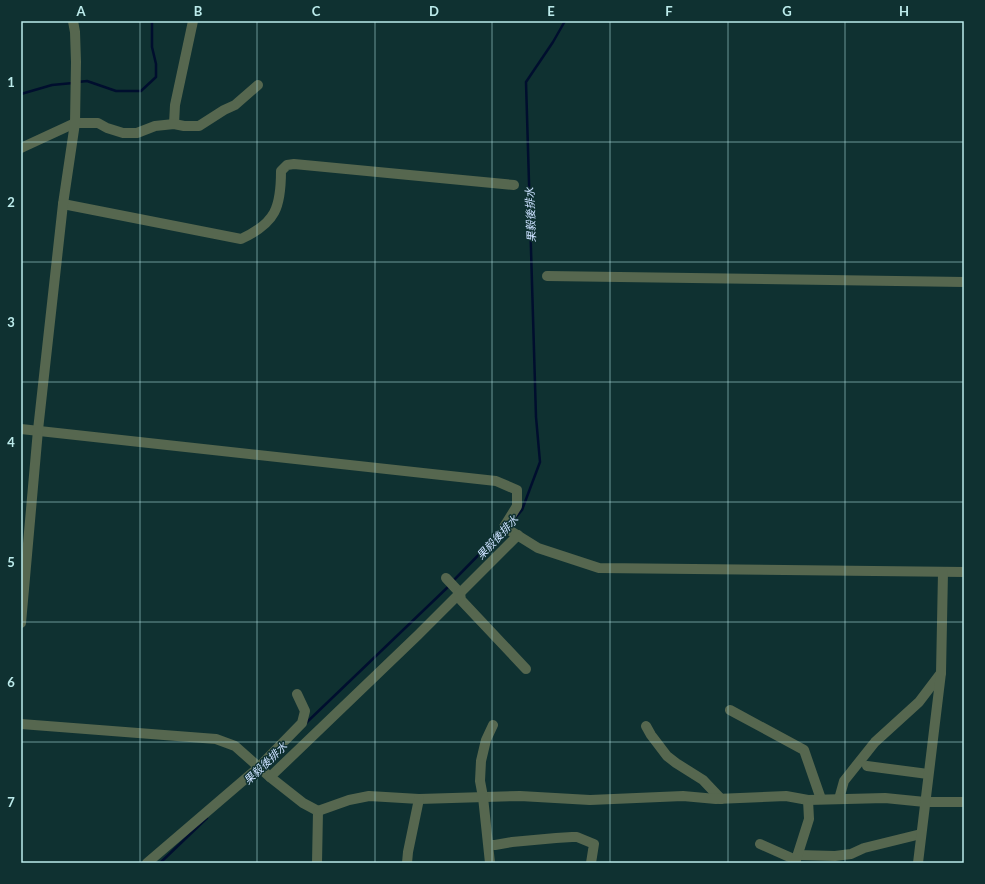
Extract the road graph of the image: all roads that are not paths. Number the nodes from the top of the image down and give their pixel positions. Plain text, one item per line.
1 (73, 21) edge
2 (193, 21) edge
3 (258, 85) dead end
4 (75, 123) junction
5 (174, 124) junction
6 (21, 148) edge
7 (514, 185) dead end
8 (63, 204) junction
9 (547, 276) dead end
10 (964, 282) edge
11 (21, 429) edge
12 (38, 430) junction
13 (518, 535) junction
14 (943, 572) junction
15 (964, 572) edge
16 (446, 578) dead end
17 (460, 593) junction
18 (21, 623) edge
19 (526, 668) dead end
20 (941, 673) junction
21 (297, 694) dead end
22 (730, 710) dead end
23 (21, 724) edge
24 (493, 724) dead end
25 (646, 726) dead end
26 (867, 766) dead end
27 (259, 767) junction
28 (928, 774) junction
29 (270, 777) junction
30 (483, 797) junction
31 (419, 799) junction
32 (721, 799) junction
33 (821, 799) junction
34 (839, 799) junction
35 (808, 800) junction
36 (925, 802) junction
37 (964, 802) edge
38 (318, 811) junction
39 (921, 834) junction
40 (760, 844) dead end
41 (489, 845) junction
42 (796, 859) edge
43 (147, 863) edge
44 (317, 863) edge
45 (407, 863) edge
46 (490, 863) edge
47 (590, 863) edge
48 (918, 863) edge

1 - 4 street
2 - 5 street
3 - 5 street
4 - 5 street
4 - 6 street
4 - 8 street
7 - 8 street
8 - 12 street
9 - 10 street
11 - 12 street
12 - 13 street
12 - 18 street
13 - 14 street
13 - 17 street
14 - 15 street
14 - 20 street
16 - 17 street
17 - 19 street
17 - 29 street
20 - 28 street
20 - 34 street
21 - 27 street
22 - 33 street
23 - 27 street
24 - 30 street
25 - 32 street
26 - 28 street
27 - 29 street
27 - 43 street
28 - 36 street
29 - 38 street
30 - 31 street
30 - 32 street
30 - 41 street
31 - 38 street
31 - 45 street
32 - 35 street
33 - 34 street
33 - 35 street
34 - 36 street
35 - 42 street
36 - 37 street
36 - 39 street
38 - 44 street
39 - 42 street
39 - 48 street
40 - 42 street
41 - 46 street
41 - 47 street

